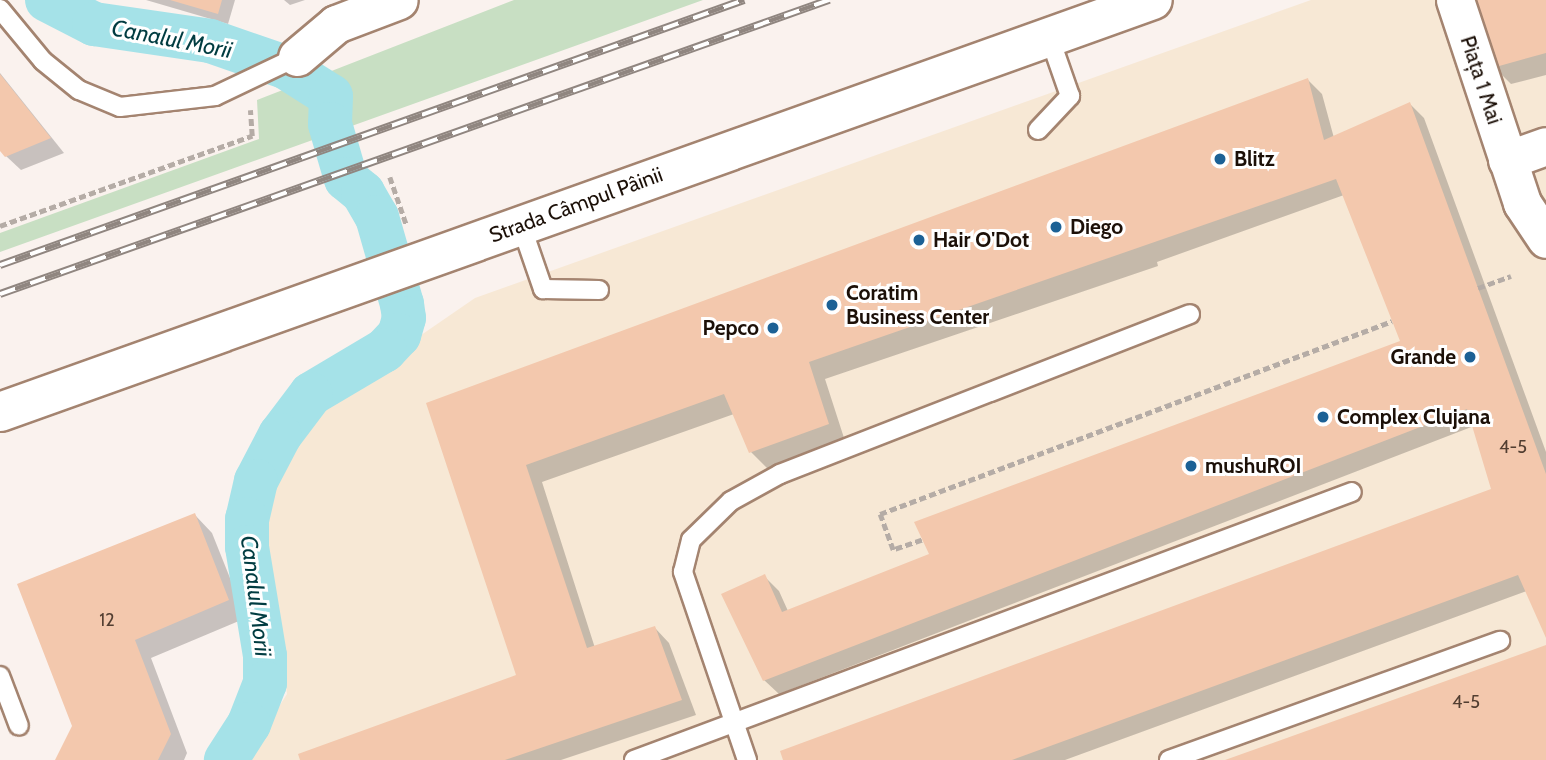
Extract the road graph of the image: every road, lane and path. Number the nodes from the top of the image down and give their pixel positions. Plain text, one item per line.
1 (399, 0) edge
2 (1153, 0) edge
3 (1455, 0) edge
4 (0, 9) edge
5 (1049, 37) junction
6 (298, 57) joint
7 (247, 82) junction
8 (1038, 130) dead end
9 (1546, 146) edge
10 (1507, 160) junction
11 (390, 177) dead end
12 (521, 225) junction
13 (0, 226) edge
14 (407, 228) dead end
15 (1546, 239) edge
16 (1511, 276) dead end
17 (1478, 288) dead end
18 (599, 290) dead end
19 (1190, 314) dead end
20 (1392, 321) dead end
21 (0, 412) edge
22 (1352, 492) dead end
23 (922, 540) dead end
24 (1500, 641) dead end
25 (0, 676) edge
26 (733, 720) junction
27 (19, 726) dead end
28 (634, 760) edge
29 (747, 760) edge
30 (1169, 760) edge

1 - 6 street
2 - 5 street, Strada Câmpul Pâinii
3 - 10 street, Piața 1 Mai
4 - 7 lane
5 - 8 lane
5 - 12 street, Strada Câmpul Pâinii
6 - 7 lane
7 - 13 path
9 - 10 street
10 - 15 street, Piața 1 Mai
11 - 14 path
12 - 18 lane
12 - 21 street, Strada Câmpul Pâinii
16 - 17 path
19 - 26 lane
20 - 23 path
22 - 26 lane
24 - 30 lane
25 - 27 lane
26 - 28 lane
26 - 29 lane

